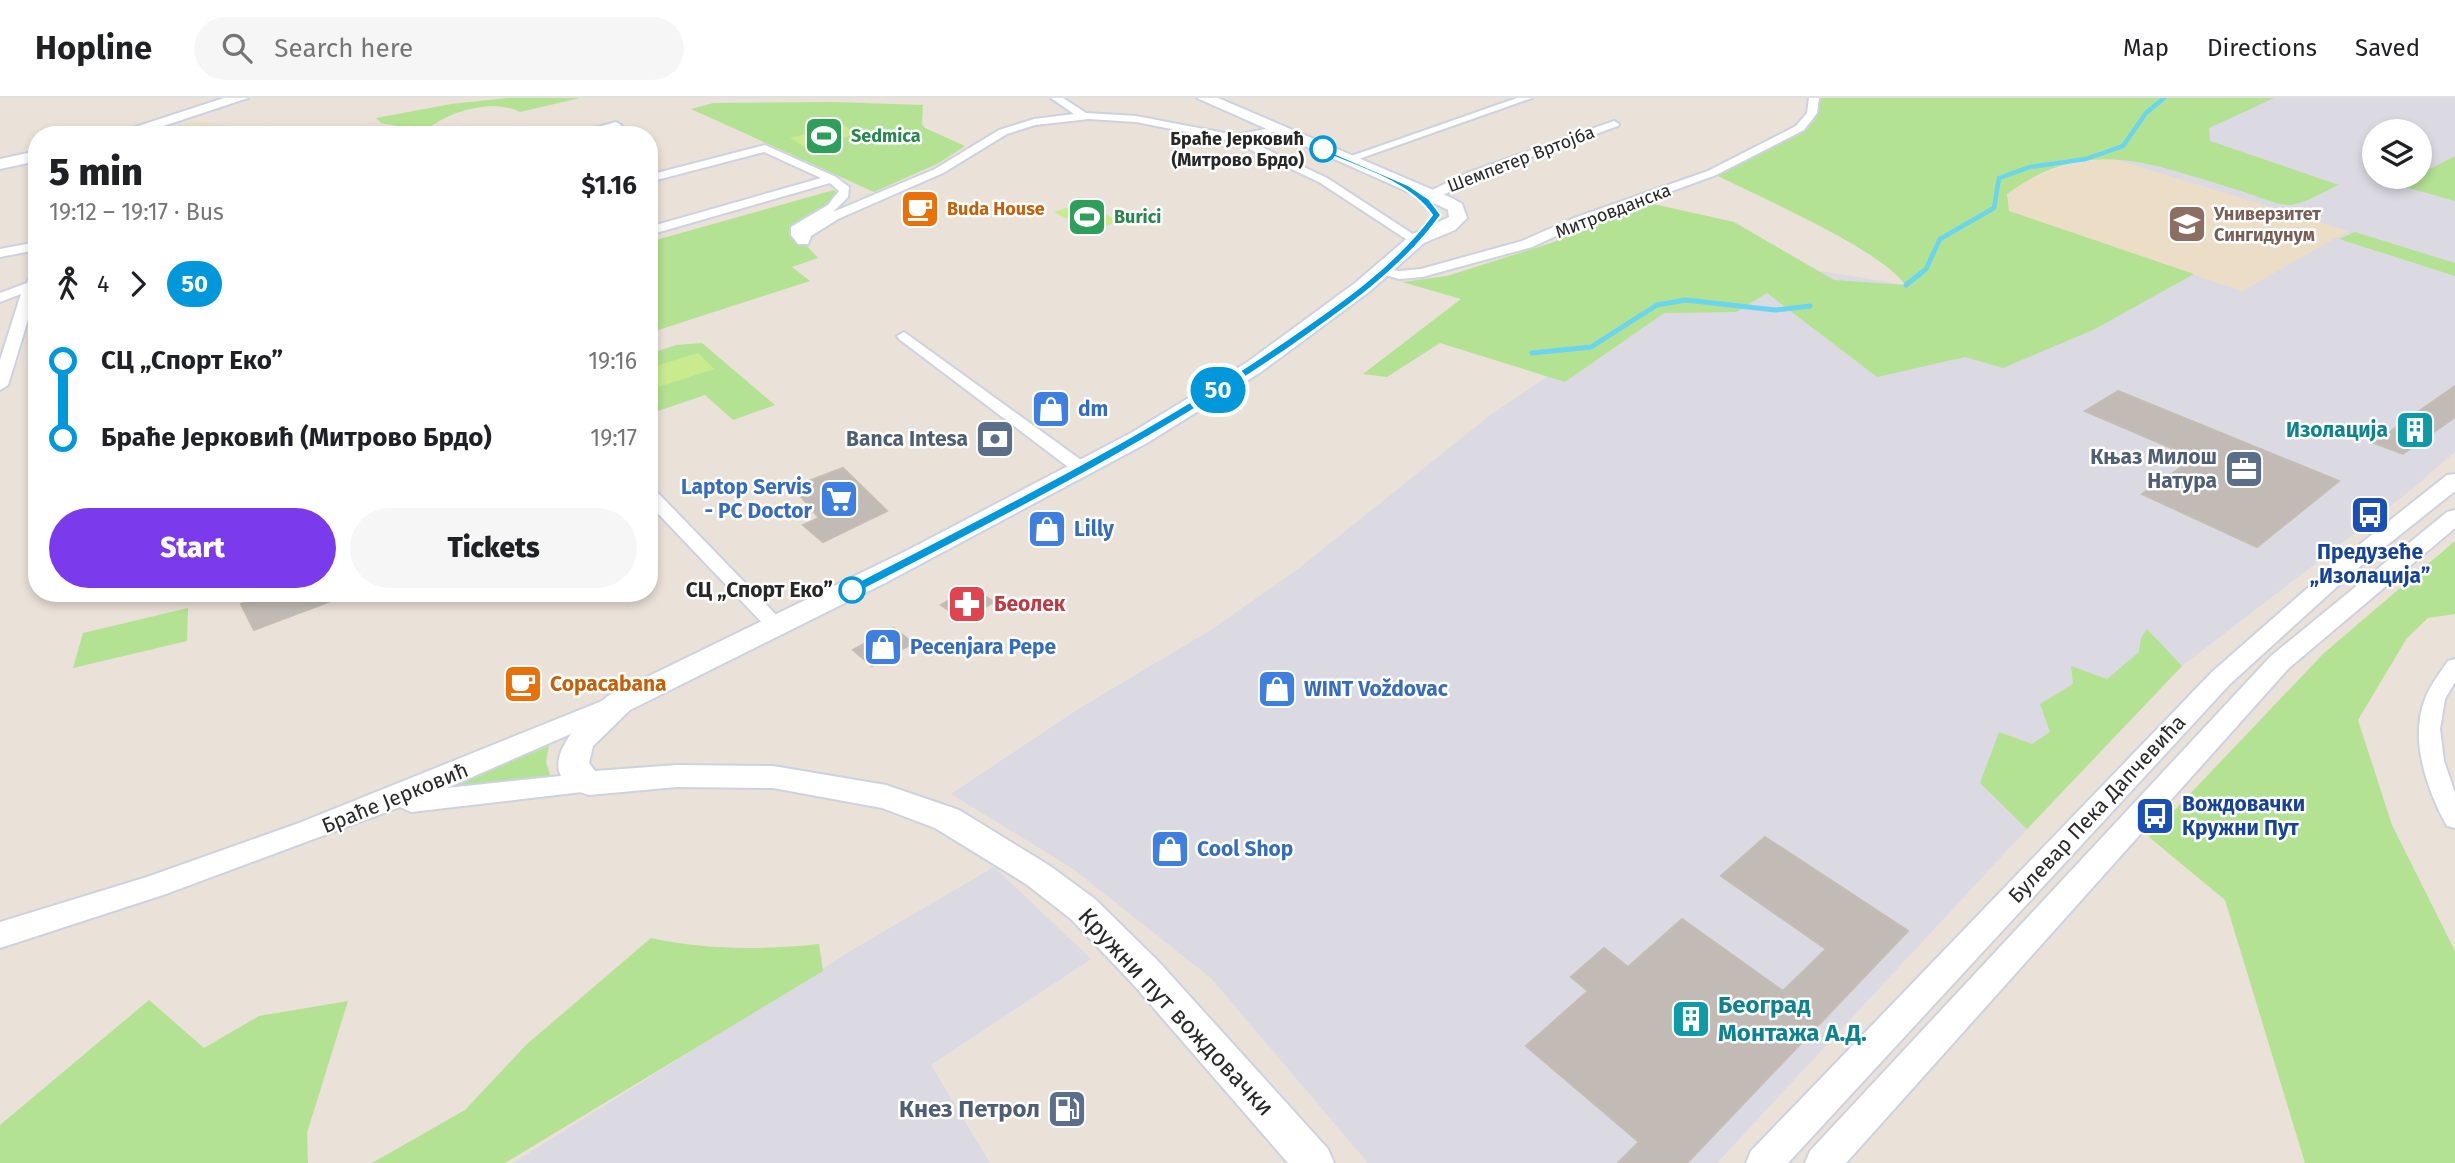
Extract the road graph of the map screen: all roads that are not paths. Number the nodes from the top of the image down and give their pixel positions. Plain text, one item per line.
1 (240, 98) edge
2 (1056, 98) edge
3 (1205, 98) edge
4 (1527, 98) edge
5 (1814, 98) edge
6 (1083, 116) junction
7 (1614, 124) dead end
8 (616, 125) dead end
9 (148, 126) edge
10 (612, 126) edge
11 (1272, 126) junction
12 (1235, 138) junction
13 (28, 160) edge
14 (1346, 160) junction
15 (0, 164) edge
16 (658, 177) edge
17 (832, 180) junction
18 (1405, 186) junction
19 (1428, 195) junction
20 (658, 228) edge
21 (1418, 239) junction
22 (28, 250) edge
23 (0, 255) edge
24 (1383, 272) junction
25 (28, 283) edge
26 (0, 299) edge
27 (28, 299) edge
28 (904, 336) dead end
29 (0, 385) edge
30 (1082, 469) junction
31 (2455, 480) edge
32 (658, 503) edge
33 (2455, 517) edge
34 (776, 627) junction
35 (2455, 666) edge
36 (619, 703) junction
37 (589, 783) junction
38 (359, 813) junction
39 (2455, 820) edge
40 (0, 935) edge
41 (1314, 1163) edge
42 (1764, 1163) edge
43 (1823, 1163) edge

1 - 9 main road
2 - 6 street
3 - 11 main road, Браће Јерковић
4 - 14 street
5 - 24 street, Митровданска
6 - 12 street
6 - 17 street
7 - 19 street, Шемпетер Вртојба
8 - 10 street
11 - 12 street
11 - 14 main road, Браће Јерковић
12 - 21 street
13 - 15 main road
14 - 18 main road, Браће Јерковић
16 - 17 street
17 - 20 street
18 - 19 main road, Браће Јерковић
18 - 21 main road, Браће Јерковић
19 - 21 main road, Браће Јерковић
21 - 24 main road, Браће Јерковић
22 - 23 street
24 - 30 main road, Браће Јерковић
25 - 26 street
27 - 29 street
28 - 30 street
30 - 34 main road, Браће Јерковић
31 - 42 street, Булевар Пека Дапчевића
32 - 34 street
33 - 43 street, Булевар Пека Дапчевића
34 - 36 main road, Браће Јерковић
35 - 39 street
36 - 37 main road
36 - 38 street, Браће Јерковић
37 - 38 street, Кружни пут вождовачки
37 - 41 main road, Кружни пут вождовачки
38 - 40 street, Браће Јерковић

